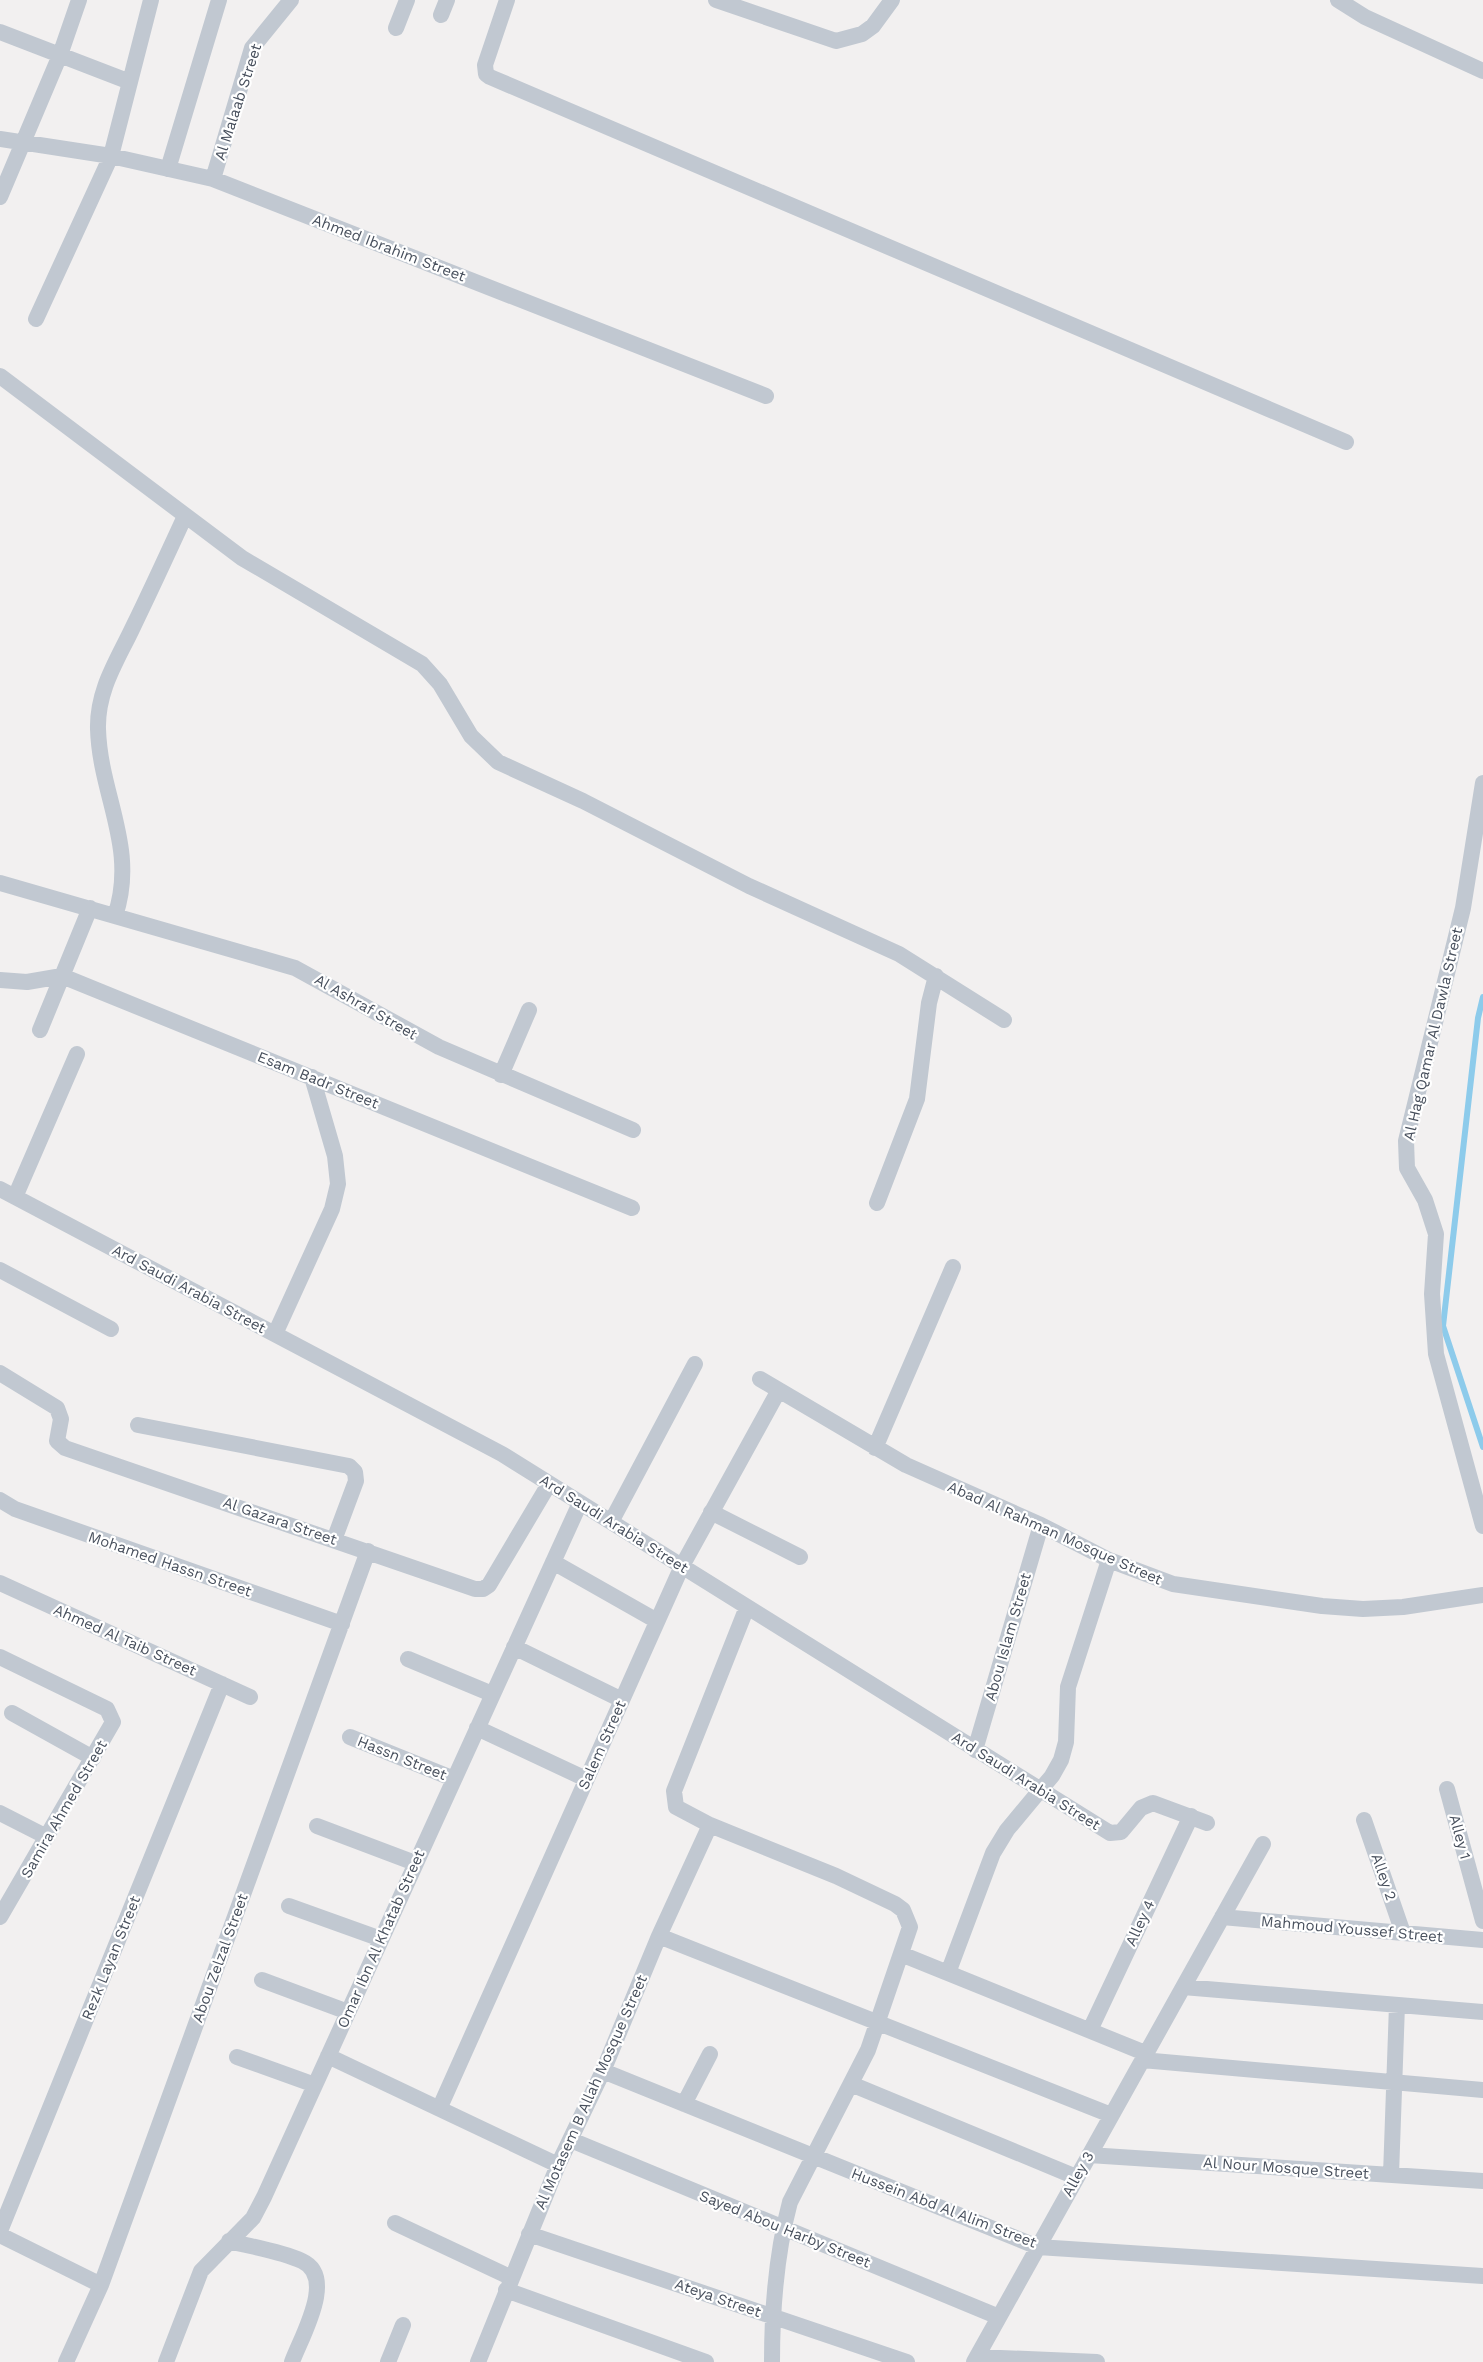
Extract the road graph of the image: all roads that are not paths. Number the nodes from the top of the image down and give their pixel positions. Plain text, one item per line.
1 (79, 0) edge
2 (151, 0) edge
3 (219, 0) edge
4 (291, 0) edge
5 (407, 0) edge
6 (507, 0) edge
7 (716, 0) edge
8 (892, 0) edge
9 (1338, 0) edge
10 (396, 28) dead end
11 (0, 32) edge
12 (60, 55) junction
13 (1483, 71) edge
14 (130, 82) junction
15 (0, 139) edge
16 (23, 142) junction
17 (111, 156) junction
18 (168, 169) junction
19 (213, 179) junction
20 (0, 196) edge
21 (36, 319) dead end
22 (0, 376) edge
23 (766, 396) dead end
24 (1346, 442) dead end
25 (185, 516) junction
26 (1483, 783) edge
27 (0, 883) edge
28 (90, 908) junction
29 (115, 916) junction
30 (62, 976) junction
31 (936, 976) junction
32 (0, 980) edge
33 (529, 1010) dead end
34 (1004, 1020) dead end
35 (40, 1030) dead end
36 (77, 1054) dead end
37 (501, 1075) junction
38 (312, 1077) junction
39 (633, 1130) dead end
40 (8, 1193) edge
41 (877, 1203) dead end
42 (632, 1208) dead end
43 (953, 1268) dead end
44 (0, 1270) edge
45 (111, 1329) dead end
46 (275, 1334) junction
47 (695, 1364) dead end
48 (0, 1373) edge
49 (760, 1379) dead end
50 (779, 1390) junction
51 (138, 1425) dead end
52 (875, 1448) junction
53 (549, 1484) junction
54 (0, 1500) edge
55 (580, 1503) junction
56 (711, 1512) junction
57 (611, 1522) junction
58 (1041, 1525) junction
59 (1483, 1526) edge
60 (334, 1540) junction
61 (368, 1551) junction
62 (800, 1557) dead end
63 (1109, 1560) junction
64 (553, 1562) junction
65 (682, 1566) junction
66 (0, 1583) edge
67 (1483, 1595) edge
68 (747, 1607) junction
69 (657, 1621) junction
70 (342, 1624) junction
71 (514, 1647) junction
72 (0, 1657) edge
73 (408, 1659) dead end
74 (222, 1684) junction
75 (492, 1694) junction
76 (250, 1697) dead end
77 (622, 1700) junction
78 (12, 1713) dead end
79 (477, 1728) junction
80 (350, 1737) dead end
81 (975, 1750) junction
82 (93, 1758) junction
83 (454, 1779) junction
84 (586, 1779) junction
85 (1447, 1789) dead end
86 (1039, 1790) junction
87 (0, 1813) edge
88 (1191, 1816) junction
89 (1364, 1820) dead end
90 (1207, 1823) dead end
91 (710, 1825) junction
92 (317, 1826) dead end
93 (47, 1837) junction
94 (1263, 1844) dead end
95 (415, 1863) junction
96 (289, 1906) dead end
97 (1, 1914) edge
98 (1222, 1917) junction
99 (1483, 1921) edge
100 (1403, 1933) junction
101 (659, 1936) junction
102 (381, 1939) junction
103 (1483, 1940) edge
104 (901, 1954) junction
105 (948, 1972) junction
106 (262, 1980) dead end
107 (1183, 1987) junction
108 (1397, 2005) junction
109 (348, 2012) junction
110 (1483, 2012) edge
111 (879, 2023) junction
112 (1090, 2030) junction
113 (710, 2054) dead end
114 (328, 2056) junction
115 (1144, 2056) junction
116 (237, 2057) dead end
117 (603, 2071) junction
118 (1394, 2082) junction
119 (851, 2084) junction
120 (315, 2085) junction
121 (1483, 2090) edge
122 (684, 2104) junction
123 (440, 2107) junction
124 (1111, 2115) junction
125 (571, 2140) junction
126 (1089, 2155) junction
127 (813, 2156) junction
128 (558, 2164) junction
129 (1391, 2175) junction
130 (1076, 2177) junction
131 (1483, 2181) edge
132 (395, 2223) dead end
133 (783, 2228) junction
134 (0, 2233) edge
135 (529, 2234) junction
136 (229, 2241) junction
137 (1038, 2247) junction
138 (1483, 2276) edge
139 (509, 2284) junction
140 (101, 2285) junction
141 (772, 2316) junction
142 (999, 2318) junction
143 (403, 2325) dead end
144 (975, 2359) edge
145 (66, 2362) edge
146 (166, 2362) edge
147 (291, 2362) edge
148 (388, 2362) edge
149 (478, 2362) edge
150 (706, 2362) edge
151 (772, 2362) edge
152 (907, 2362) edge
153 (1097, 2362) edge

1 - 12 street
2 - 14 street
3 - 18 street
4 - 19 street, Al Malaab Street
5 - 10 street
6 - 24 street
7 - 8 street
9 - 13 street
11 - 12 street
12 - 14 street
12 - 16 street
14 - 17 street
15 - 16 street, Ahmed Ibrahim Street
16 - 17 street, Ahmed Ibrahim Street
16 - 20 street
17 - 18 street, Ahmed Ibrahim Street
17 - 21 street
18 - 19 street, Ahmed Ibrahim Street
19 - 23 street, Ahmed Ibrahim Street
22 - 25 street
25 - 29 street
25 - 31 street
26 - 59 street, Al Hag Qamar Al Dawla Street
27 - 28 street, Al Ashraf Street
28 - 29 street, Al Ashraf Street
28 - 30 street
29 - 37 street, Al Ashraf Street
30 - 32 street
30 - 35 street
30 - 38 street, Esam Badr Street
31 - 34 street
31 - 41 street
33 - 37 street
36 - 40 street
37 - 39 street, Al Ashraf Street
38 - 42 street, Esam Badr Street
38 - 46 street
40 - 46 street, Ard Saudi Arabia Street
43 - 52 street
44 - 45 street
46 - 53 street, Ard Saudi Arabia Street
47 - 57 street
48 - 60 street, Al Gazara Street
49 - 50 street, Abad Al Rahman Mosque Street
50 - 52 street, Abad Al Rahman Mosque Street
50 - 56 street, Salem Street
51 - 60 street
52 - 58 street, Abad Al Rahman Mosque Street
53 - 55 street, Ard Saudi Arabia Street
53 - 61 street, Al Gazara Street
54 - 70 street, Mohamed Hassn Street
55 - 57 street, Ard Saudi Arabia Street
55 - 64 street, Omar Ibn Al Khatab Street
56 - 62 street
56 - 65 street, Salem Street
57 - 65 street, Ard Saudi Arabia Street
58 - 63 street, Abad Al Rahman Mosque Street
58 - 81 street, Abou Islam Street
60 - 61 street, Al Gazara Street
61 - 70 street, Abou Zelzal Street
63 - 67 street, Abad Al Rahman Mosque Street
63 - 86 street
64 - 69 street
64 - 71 street, Omar Ibn Al Khatab Street
65 - 68 street, Ard Saudi Arabia Street
65 - 69 street, Salem Street
66 - 74 street, Ahmed Al Taib Street
68 - 81 street, Ard Saudi Arabia Street
68 - 91 street
69 - 77 street, Salem Street
70 - 140 street, Abou Zelzal Street
71 - 75 street, Omar Ibn Al Khatab Street
71 - 77 street
72 - 82 street, Samira Ahmed Street
73 - 75 street
74 - 76 street, Ahmed Al Taib Street
74 - 134 street, Rezk Layan Street
75 - 79 street, Omar Ibn Al Khatab Street
77 - 84 street, Salem Street
78 - 82 street
79 - 83 street, Omar Ibn Al Khatab Street
79 - 84 street
80 - 83 street, Hassn Street
81 - 86 street, Ard Saudi Arabia Street
82 - 93 street, Samira Ahmed Street
83 - 95 street, Omar Ibn Al Khatab Street
84 - 123 street, Salem Street
85 - 99 street, Alley 1
86 - 88 street, Ard Saudi Arabia Street
86 - 105 street
87 - 93 street
88 - 90 street, Ard Saudi Arabia Street
88 - 112 street, Alley 4
89 - 100 street, Alley 2
91 - 101 street, Al Motasem B Allah Mosque Street
91 - 104 street
92 - 95 street
93 - 97 street, Samira Ahmed Street
94 - 98 street, Alley 3
95 - 102 street, Omar Ibn Al Khatab Street
96 - 102 street
98 - 100 street, Mahmoud Youssef Street
98 - 107 street, Alley 3
100 - 103 street, Mahmoud Youssef Street
101 - 111 street
101 - 117 street, Al Motasem B Allah Mosque Street
102 - 109 street, Omar Ibn Al Khatab Street
104 - 105 street
104 - 111 street
105 - 112 street
106 - 109 street
107 - 108 street
107 - 115 street, Alley 3
108 - 110 street
108 - 118 street
109 - 114 street, Omar Ibn Al Khatab Street
111 - 119 street
111 - 124 street
112 - 115 street
113 - 122 street
114 - 120 street, Omar Ibn Al Khatab Street
114 - 123 street
115 - 118 street
115 - 124 street, Alley 3
116 - 120 street
117 - 122 street, Hussein Abd Al Alim Street
117 - 125 street, Al Motasem B Allah Mosque Street
118 - 121 street
118 - 129 street
119 - 127 street
119 - 130 street
120 - 136 street, Omar Ibn Al Khatab Street
122 - 127 street, Hussein Abd Al Alim Street
123 - 128 street
124 - 126 street, Alley 3
125 - 128 street, Al Motasem B Allah Mosque Street
125 - 133 street, Sayed Abou Harby Street
126 - 129 street, Al Nour Mosque Street
126 - 130 street, Alley 3
127 - 133 street
127 - 137 street, Hussein Abd Al Alim Street
128 - 135 street, Al Motasem B Allah Mosque Street
129 - 131 street, Al Nour Mosque Street
130 - 137 street, Alley 3
132 - 139 street
133 - 141 street
133 - 142 street, Sayed Abou Harby Street
134 - 140 street
135 - 139 street, Al Motasem B Allah Mosque Street
135 - 141 street, Ateya Street
136 - 146 street, Omar Ibn Al Khatab Street
136 - 147 street
137 - 138 street, Hussein Abd Al Alim Street
137 - 142 street, Alley 3
139 - 149 street, Al Motasem B Allah Mosque Street
139 - 150 street
140 - 145 street, Abou Zelzal Street
141 - 151 street
141 - 152 street, Ateya Street
142 - 144 street, Alley 3
143 - 148 street
144 - 153 street

